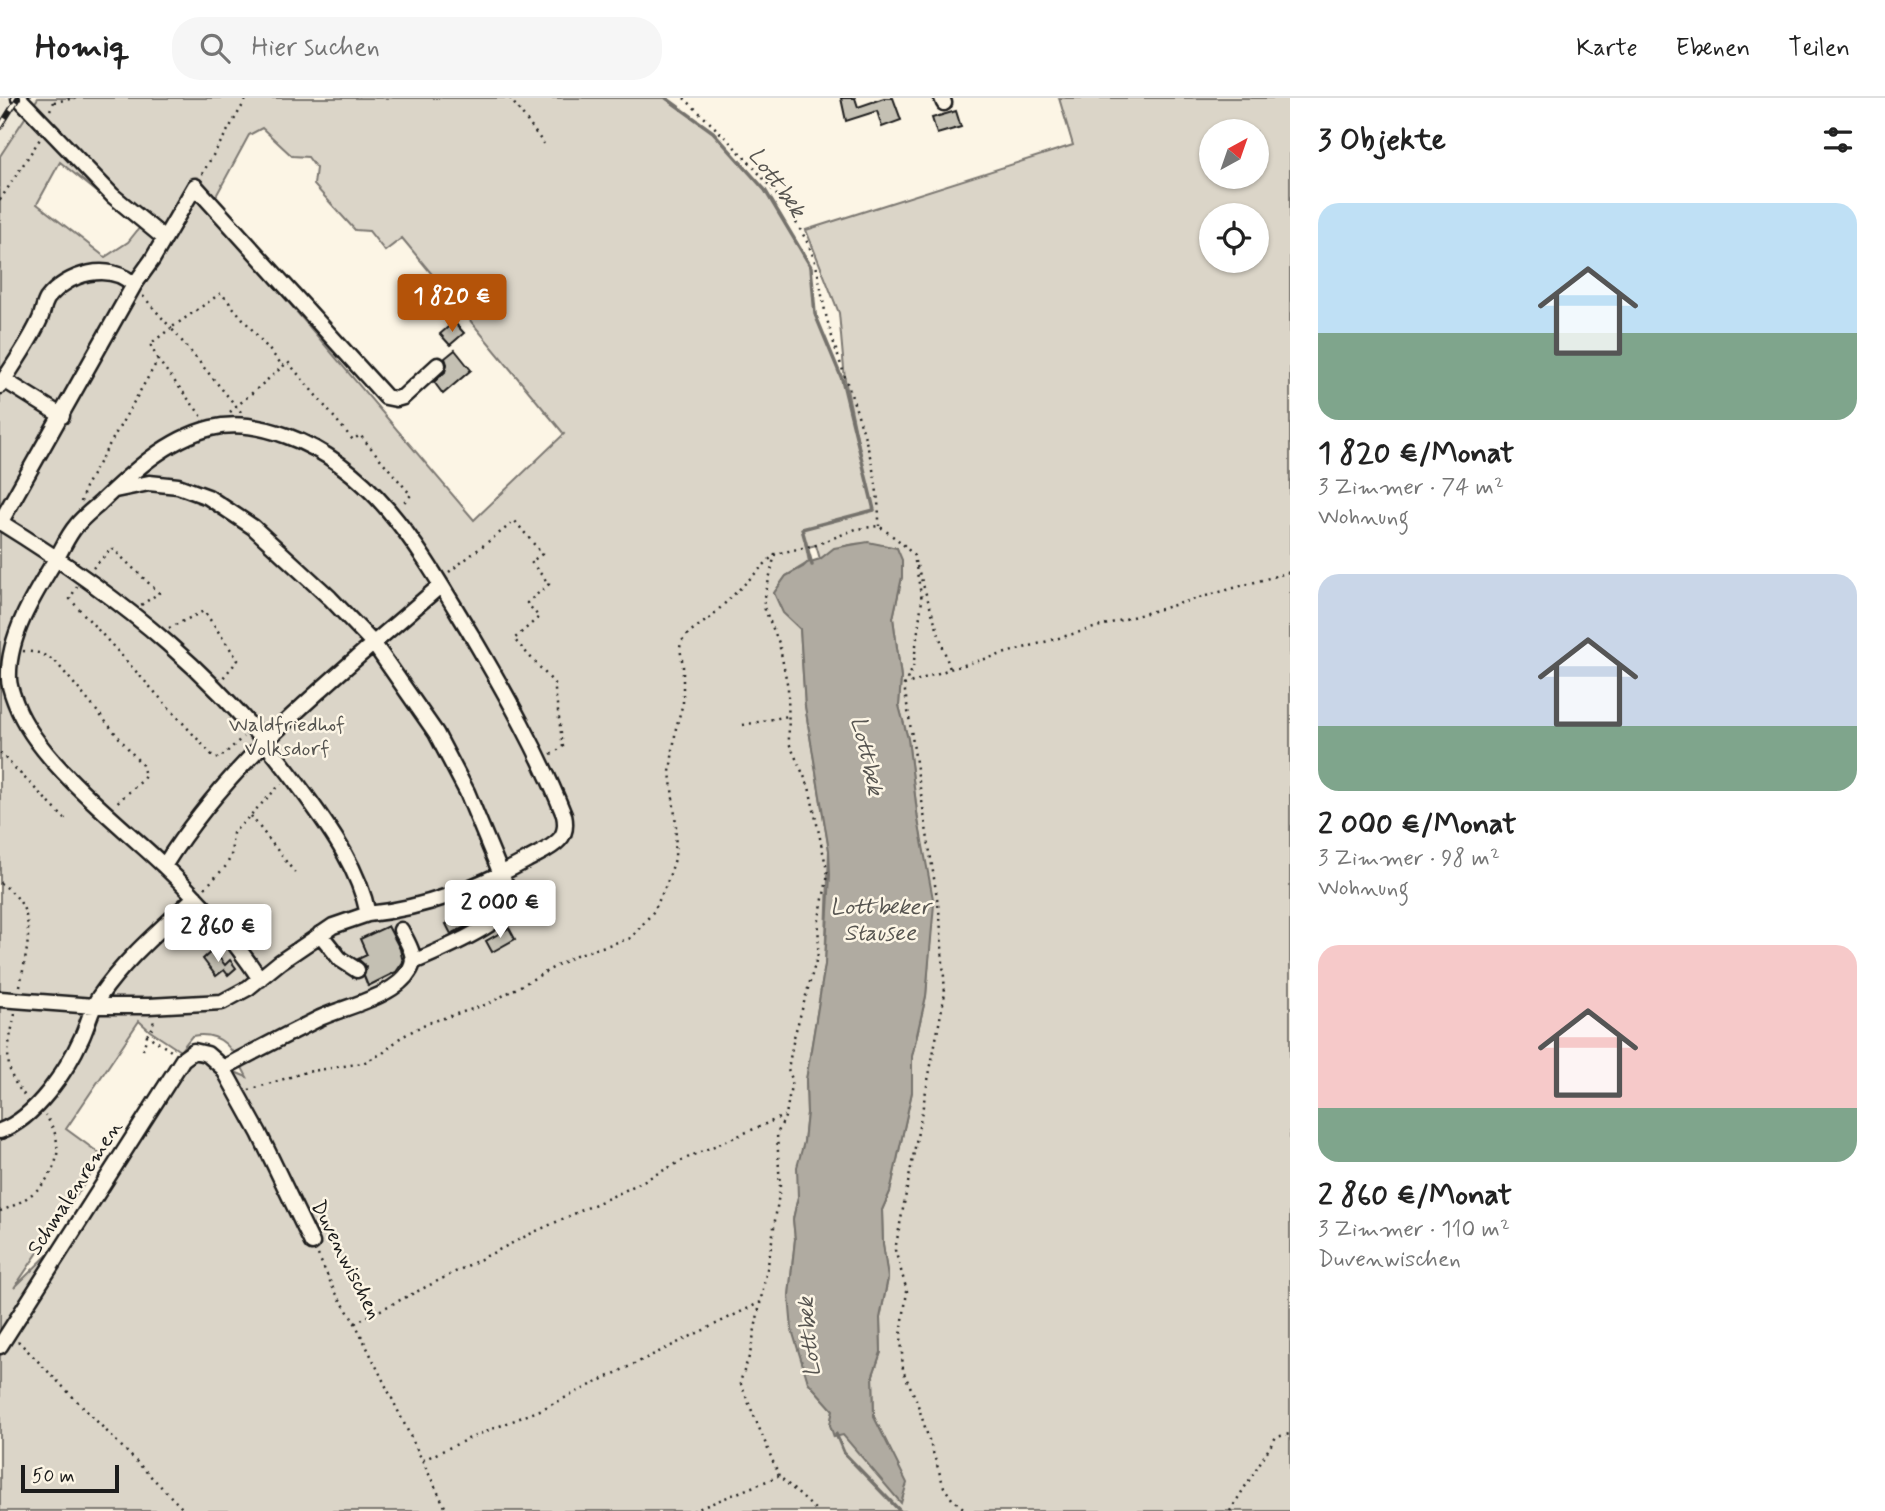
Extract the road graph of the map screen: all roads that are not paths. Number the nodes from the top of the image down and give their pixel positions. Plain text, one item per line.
1 (19, 98) edge
2 (164, 238) junction
3 (134, 285) junction
4 (438, 365) dead end
5 (2, 383) edge
6 (62, 416) junction
7 (113, 490) junction
8 (0, 522) edge
9 (56, 558) junction
10 (439, 583) junction
11 (374, 644) junction
12 (4, 687) edge
13 (265, 743) junction
14 (164, 866) junction
15 (500, 874) junction
16 (195, 897) junction
17 (368, 914) junction
18 (401, 930) dead end
19 (320, 934) junction
20 (413, 962) junction
21 (357, 970) dead end
22 (260, 979) junction
23 (0, 999) edge
24 (94, 1006) junction
25 (185, 1056) joint
26 (223, 1068) junction
27 (0, 1131) edge
28 (312, 1243) road end
29 (4, 1329) edge
30 (0, 1346) edge

1 - 2 street
2 - 3 street
2 - 4 street
3 - 5 street
3 - 6 street
5 - 6 street
6 - 8 street
7 - 9 street
7 - 10 street
7 - 11 street
8 - 9 street
9 - 12 street
9 - 13 street
10 - 11 street
10 - 15 street
11 - 13 street
11 - 15 street
12 - 14 street
13 - 14 street
13 - 17 street
14 - 16 street
15 - 17 street
15 - 20 street
16 - 22 street
16 - 24 street
17 - 19 street
18 - 20 street
19 - 21 street
19 - 22 street
20 - 26 street
22 - 24 street
23 - 24 street
24 - 27 street
25 - 26 street, Duvenwischen
25 - 29 street, Schmalenremen
26 - 28 street, Duvenwischen
29 - 30 street, Schmalenremen

